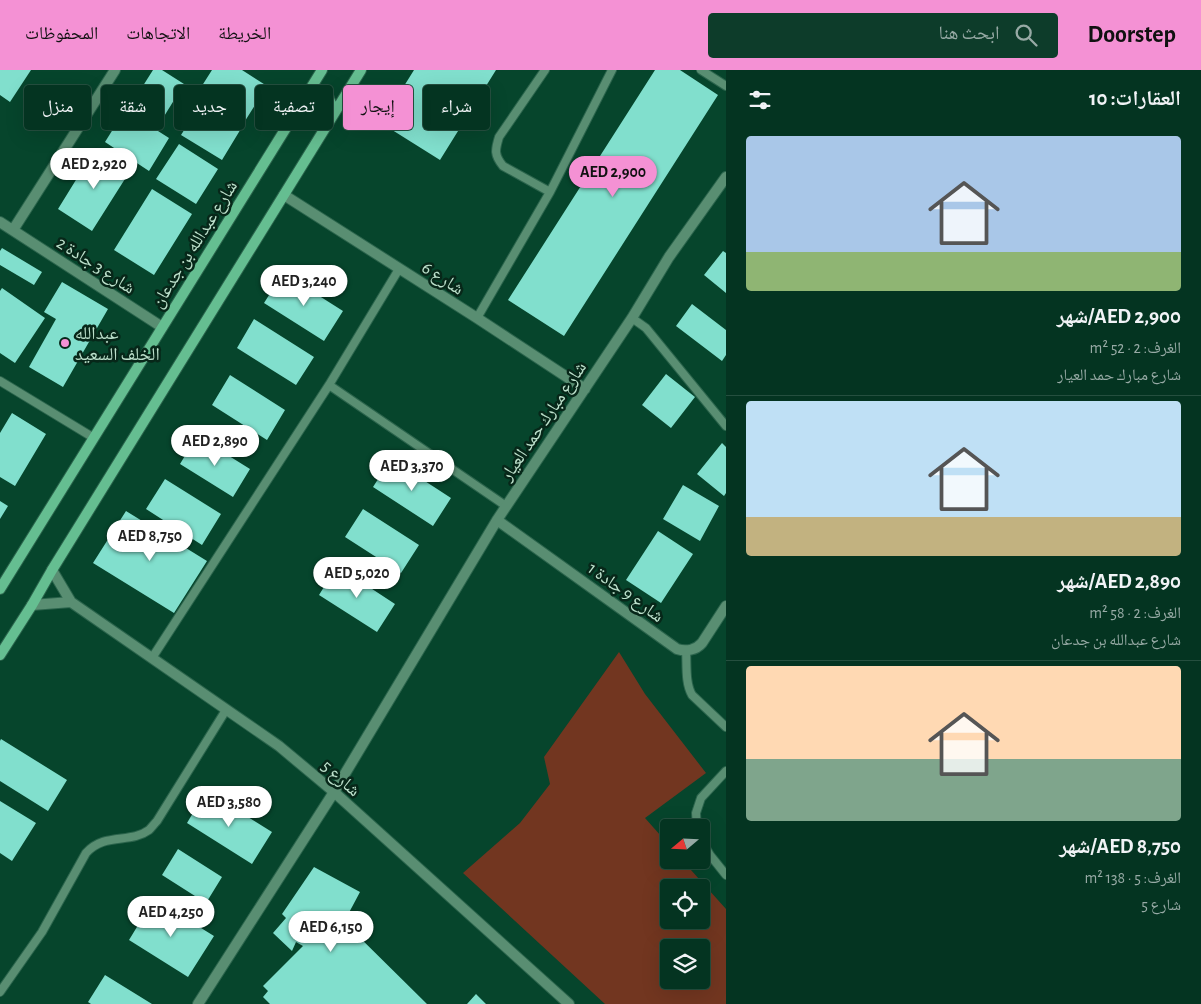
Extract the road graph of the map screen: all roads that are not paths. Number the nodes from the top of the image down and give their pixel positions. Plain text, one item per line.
1 (115, 70) edge
2 (322, 70) edge
3 (361, 70) edge
4 (545, 70) edge
5 (612, 70) edge
6 (701, 70) edge
7 (313, 85) edge
8 (726, 86) edge
9 (333, 115) edge
10 (285, 130) edge
11 (324, 130) edge
12 (726, 177) edge
13 (550, 192) junction
14 (284, 195) junction
15 (0, 222) edge
16 (13, 230) junction
17 (399, 269) junction
18 (477, 318) junction
19 (632, 318) junction
20 (162, 327) junction
21 (0, 381) edge
22 (329, 385) junction
23 (584, 389) junction
24 (726, 426) edge
25 (94, 438) junction
26 (506, 506) junction
27 (497, 520) junction
28 (52, 570) junction
29 (0, 589) edge
30 (71, 602) junction
31 (32, 605) junction
32 (726, 606) edge
33 (686, 650) junction
34 (0, 655) edge
35 (152, 658) junction
36 (226, 710) junction
37 (726, 727) edge
38 (726, 771) edge
39 (334, 792) junction
40 (696, 819) edge
41 (710, 854) edge
42 (726, 875) edge
43 (0, 992) edge
44 (198, 1004) edge
45 (569, 1004) edge

1 - 16 street
2 - 7 street, شارع عبدالله بن جدعان
3 - 9 street
4 - 13 lane
5 - 13 lane
6 - 8 lane
10 - 20 street, شارع عبدالله بن جدعان
11 - 14 street
12 - 19 street, شارع مبارك حمد العيار
13 - 18 lane
14 - 17 street, شارع 6
14 - 28 street
15 - 16 street, شارع 3 جادة 2
16 - 20 street, شارع 3 جادة 2
17 - 18 street, شارع 6
17 - 22 lane
18 - 23 street, شارع 6
19 - 23 street, شارع مبارك حمد العيار
19 - 24 lane
20 - 25 street, شارع عبدالله بن جدعان
21 - 25 lane
22 - 26 lane
22 - 35 lane
23 - 26 street, شارع مبارك حمد العيار
25 - 29 street, شارع عبدالله بن جدعان
26 - 27 street, شارع مبارك حمد العيار
27 - 33 street, شارع 9 جادة 1
27 - 39 street, شارع مبارك حمد العيار
28 - 30 street, شارع 5
28 - 31 street
30 - 31 street
30 - 35 street, شارع 5
31 - 34 street
32 - 33 street
33 - 37 lane
35 - 36 street, شارع 5
36 - 39 street, شارع 5
36 - 43 lane
38 - 40 lane
39 - 44 street, شارع مبارك حمد العيار
39 - 45 street, شارع 5
41 - 42 lane

